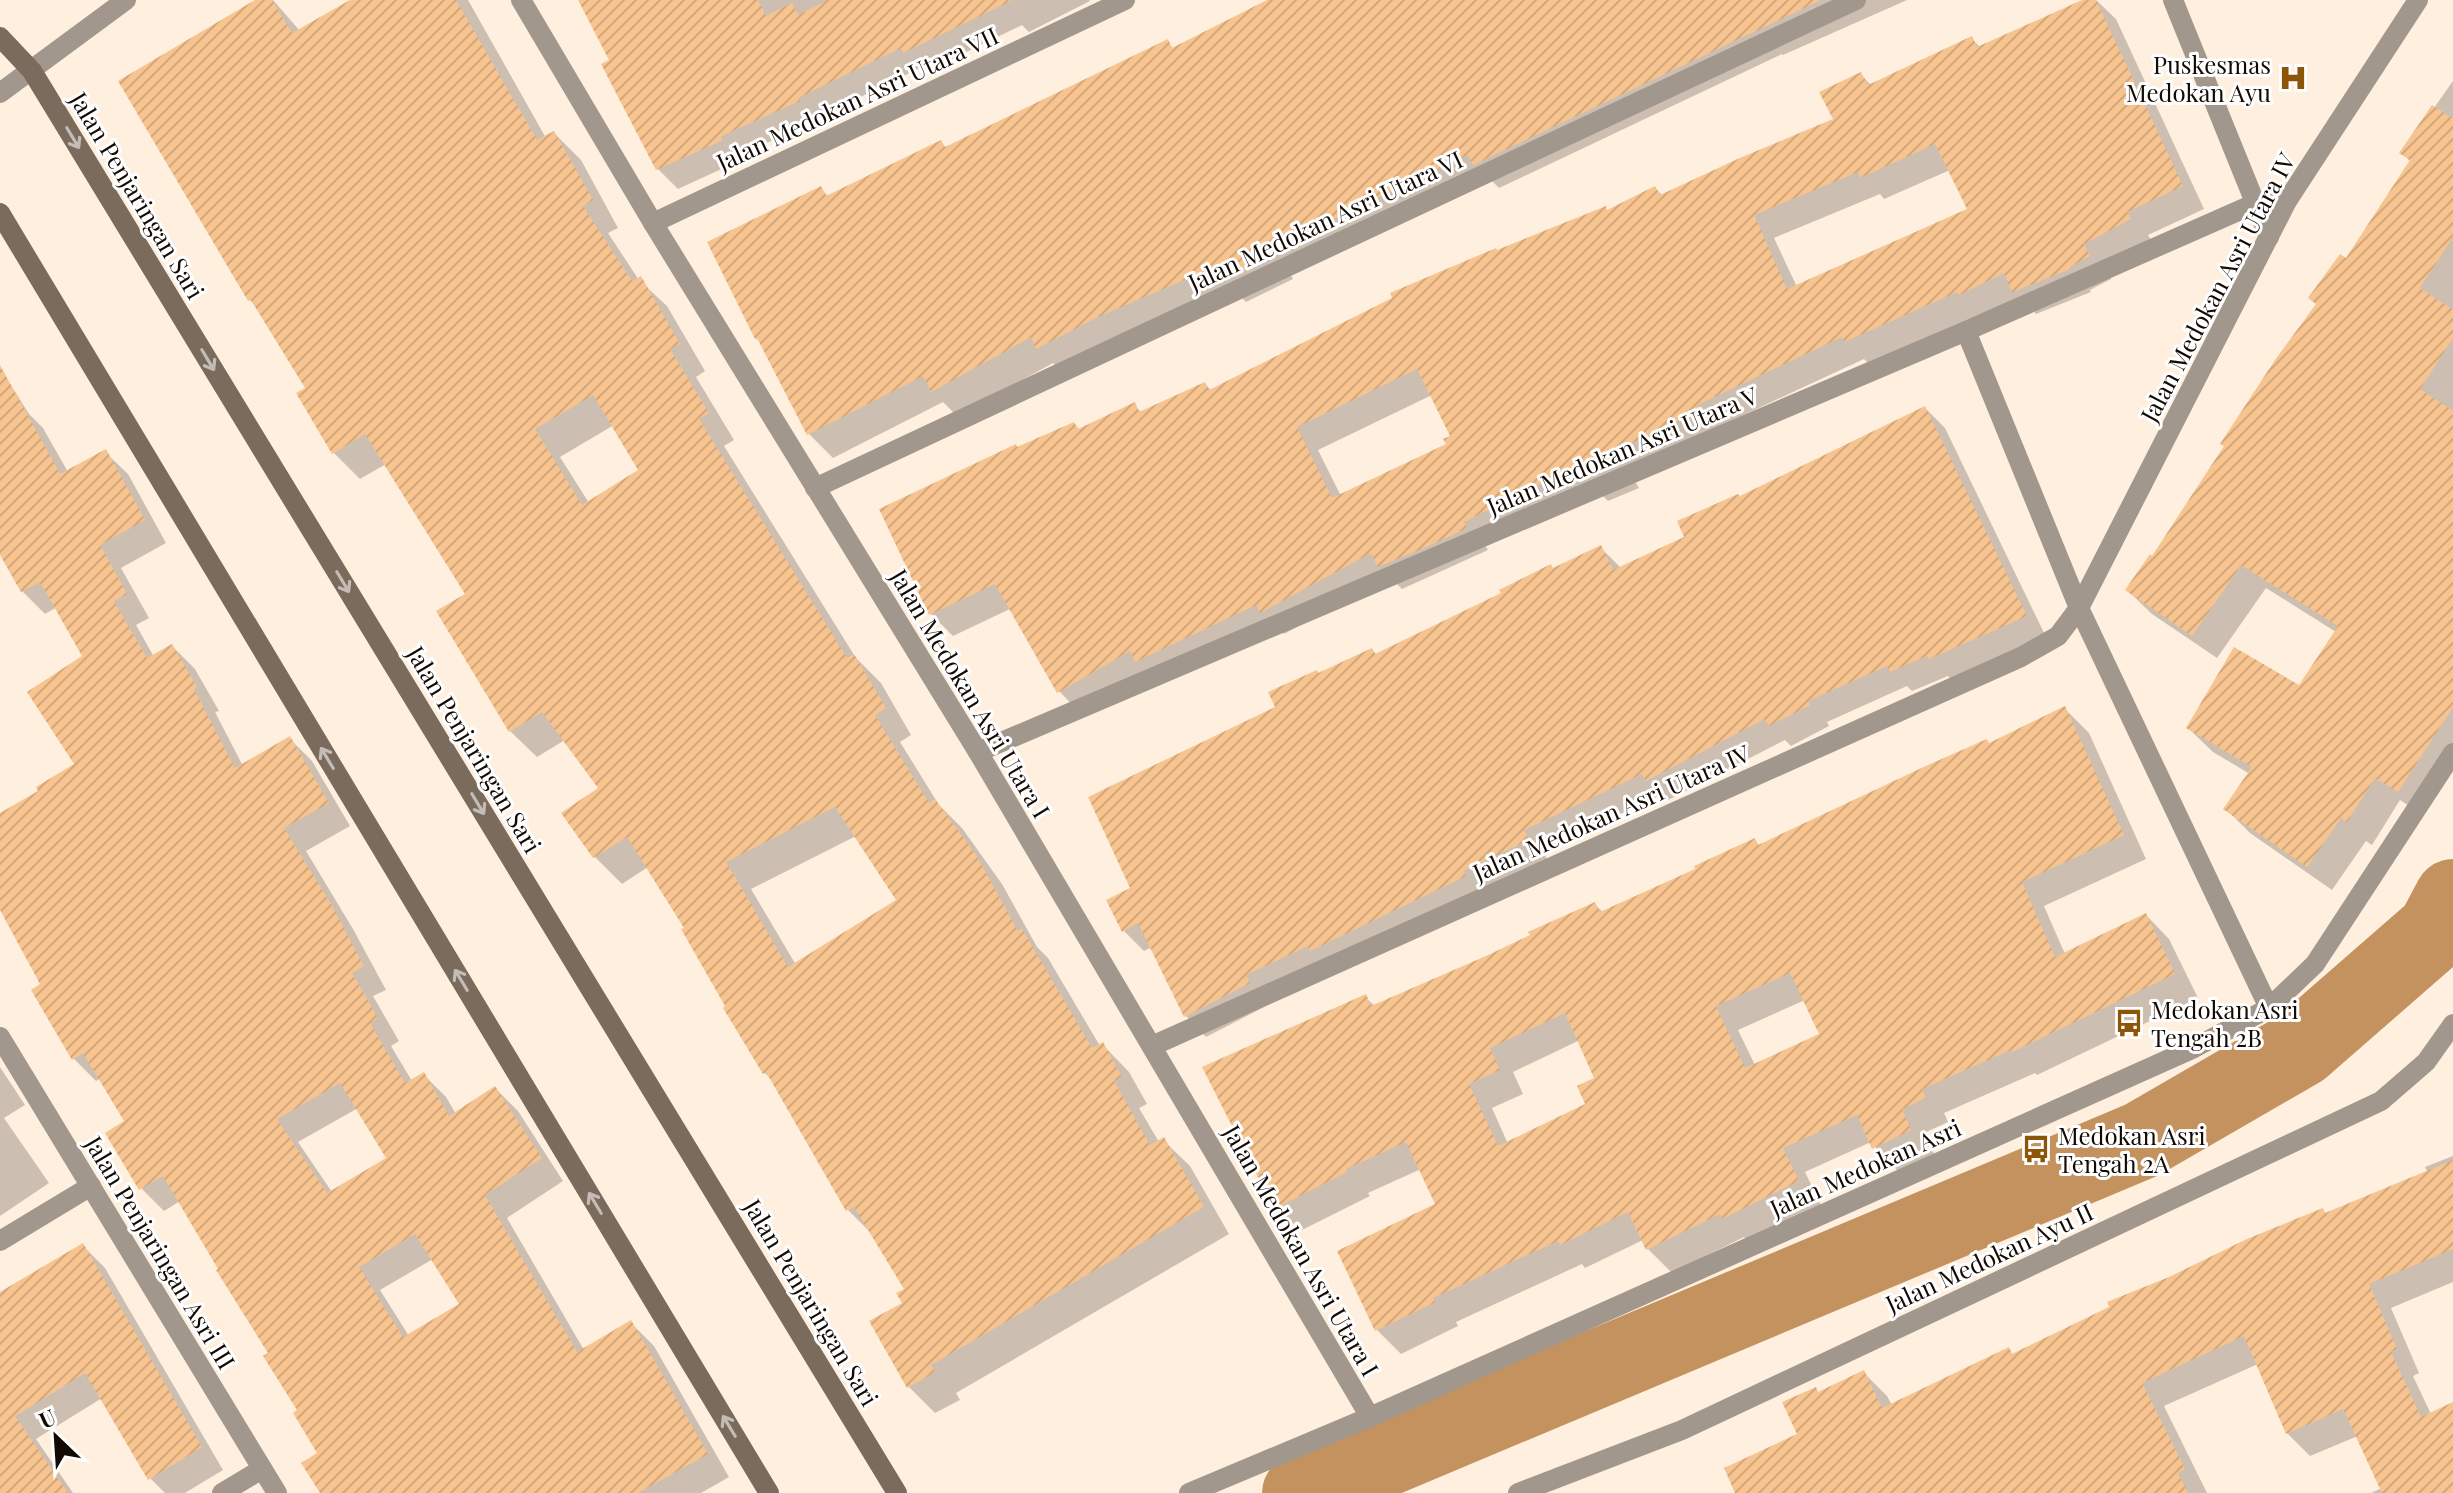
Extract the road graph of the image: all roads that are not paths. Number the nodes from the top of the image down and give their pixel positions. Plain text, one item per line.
1 (126, 0) edge
2 (521, 0) edge
3 (1125, 0) edge
4 (1856, 0) edge
5 (2173, 0) edge
6 (2418, 0) edge
7 (0, 37) edge
8 (32, 71) junction
9 (0, 93) edge
10 (2287, 201) junction
11 (2254, 204) junction
12 (0, 213) edge
13 (653, 223) junction
14 (2269, 237) junction
15 (1966, 331) junction
16 (815, 488) junction
17 (2079, 608) junction
18 (978, 752) junction
19 (2453, 753) edge
20 (2269, 1008) junction
21 (2453, 1024) edge
22 (0, 1037) edge
23 (1152, 1046) junction
24 (91, 1186) junction
25 (0, 1241) edge
26 (1370, 1417) junction
27 (262, 1469) junction
28 (222, 1493) edge
29 (277, 1493) edge
30 (769, 1493) edge
31 (897, 1493) edge
32 (1189, 1493) edge
33 (1518, 1493) edge

1 - 8 street
2 - 13 street, Jalan Medokan Asri Utara I
3 - 13 street, Jalan Medokan Asri Utara VII
4 - 16 street, Jalan Medokan Asri Utara VI
5 - 11 street
6 - 10 street, Jalan Medokan Asri Utara IV
7 - 8 street, Jalan Penjaringan Sari
8 - 9 street
8 -> 31 street, Jalan Penjaringan Sari
10 - 11 street, Jalan Medokan Asri Utara V
10 - 14 street, Jalan Medokan Asri Utara IV
11 - 14 street
11 - 15 street, Jalan Medokan Asri Utara V
30 -> 12 street
13 - 16 street, Jalan Medokan Asri Utara I
14 - 17 street, Jalan Medokan Asri Utara IV
15 - 17 street
15 - 18 street, Jalan Medokan Asri Utara V
16 - 18 street, Jalan Medokan Asri Utara I
17 - 20 street
17 - 23 street, Jalan Medokan Asri Utara IV
18 - 23 street, Jalan Medokan Asri Utara I
19 - 20 street, Jalan Medokan Asri
20 - 26 street, Jalan Medokan Asri
21 - 33 street, Jalan Medokan Ayu II
22 - 24 street, Jalan Penjaringan Asri III
23 - 26 street, Jalan Medokan Asri Utara I
24 - 25 street
24 - 27 street, Jalan Penjaringan Asri III
26 - 32 street, Jalan Medokan Asri
27 - 28 street
27 - 29 street, Jalan Penjaringan Asri III

